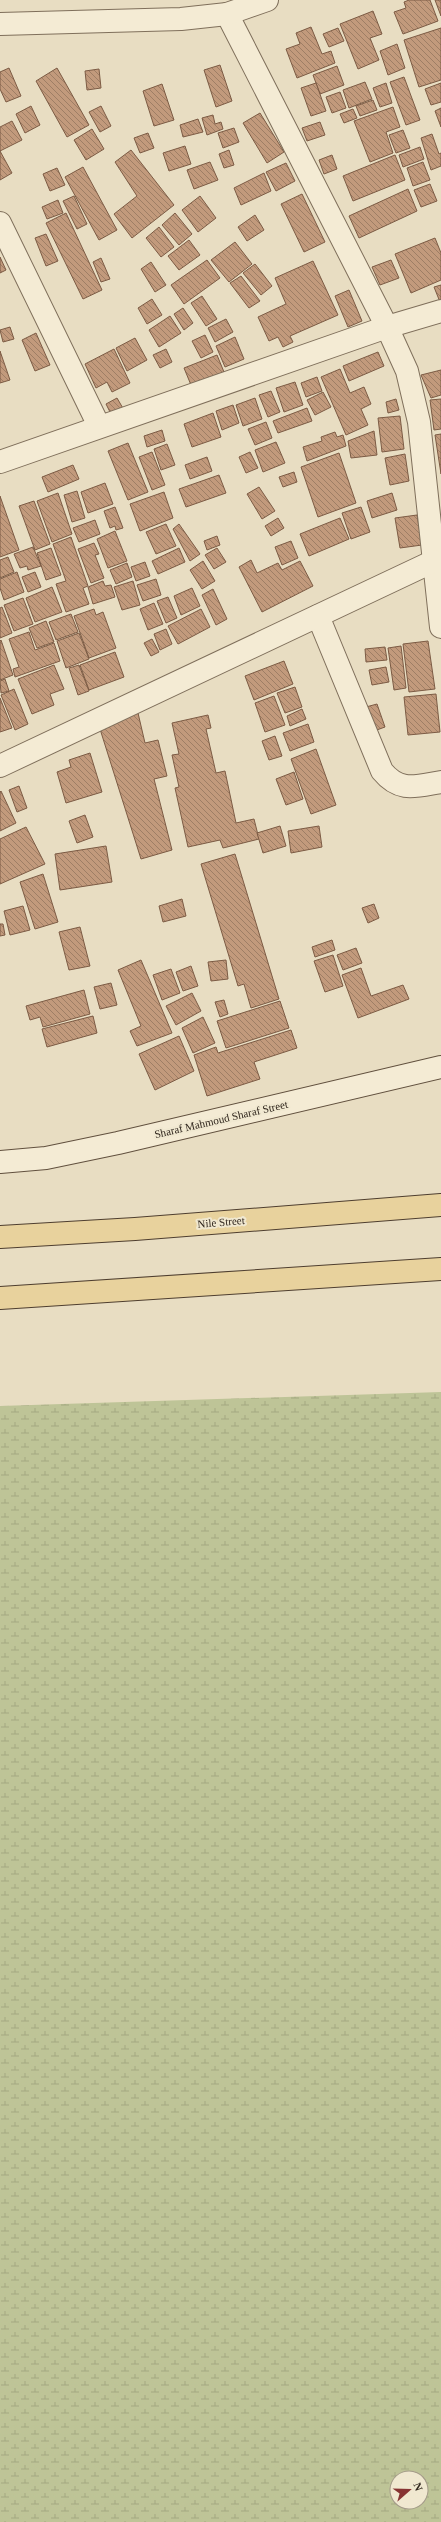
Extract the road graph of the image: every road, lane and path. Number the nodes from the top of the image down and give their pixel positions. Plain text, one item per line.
1 (267, 0) edge
2 (227, 14) junction
3 (0, 24) edge
4 (0, 223) edge
5 (441, 311) edge
6 (387, 327) junction
7 (99, 426) junction
8 (0, 462) edge
9 (435, 518) edge
10 (434, 561) junction
11 (318, 616) junction
12 (441, 627) edge
13 (0, 766) edge
14 (441, 782) edge
15 (441, 1067) edge
16 (0, 1162) edge
17 (441, 1205) edge
18 (0, 1237) edge
19 (441, 1269) edge
20 (0, 1298) edge

1 - 2 street
2 - 3 street
2 - 6 street
4 - 7 street
5 - 6 street
6 - 7 street
6 - 9 street
7 - 8 street
9 - 10 street
10 - 11 street
10 - 12 street
11 - 13 street
11 - 14 street
15 - 16 street, Sharaf Mahmoud Sharaf Street
17 - 18 main road, Nile Street
19 - 20 main road

